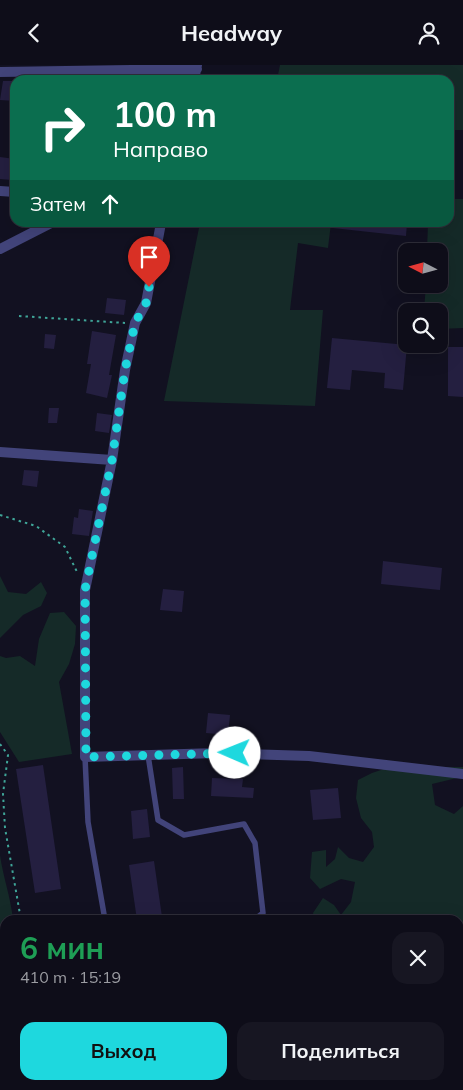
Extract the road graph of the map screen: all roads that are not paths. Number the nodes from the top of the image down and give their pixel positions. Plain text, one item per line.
1 (197, 67) edge
2 (0, 72) edge
3 (43, 227) edge
4 (160, 227) edge
5 (0, 249) edge
6 (0, 452) edge
7 (112, 460) junction
8 (148, 755) junction
9 (86, 757) junction
10 (463, 774) edge
11 (104, 915) edge
12 (260, 915) edge

1 - 2 street
3 - 5 street
4 - 7 street
6 - 7 street
7 - 9 street
8 - 9 street
8 - 10 street
8 - 12 lane
9 - 11 lane

